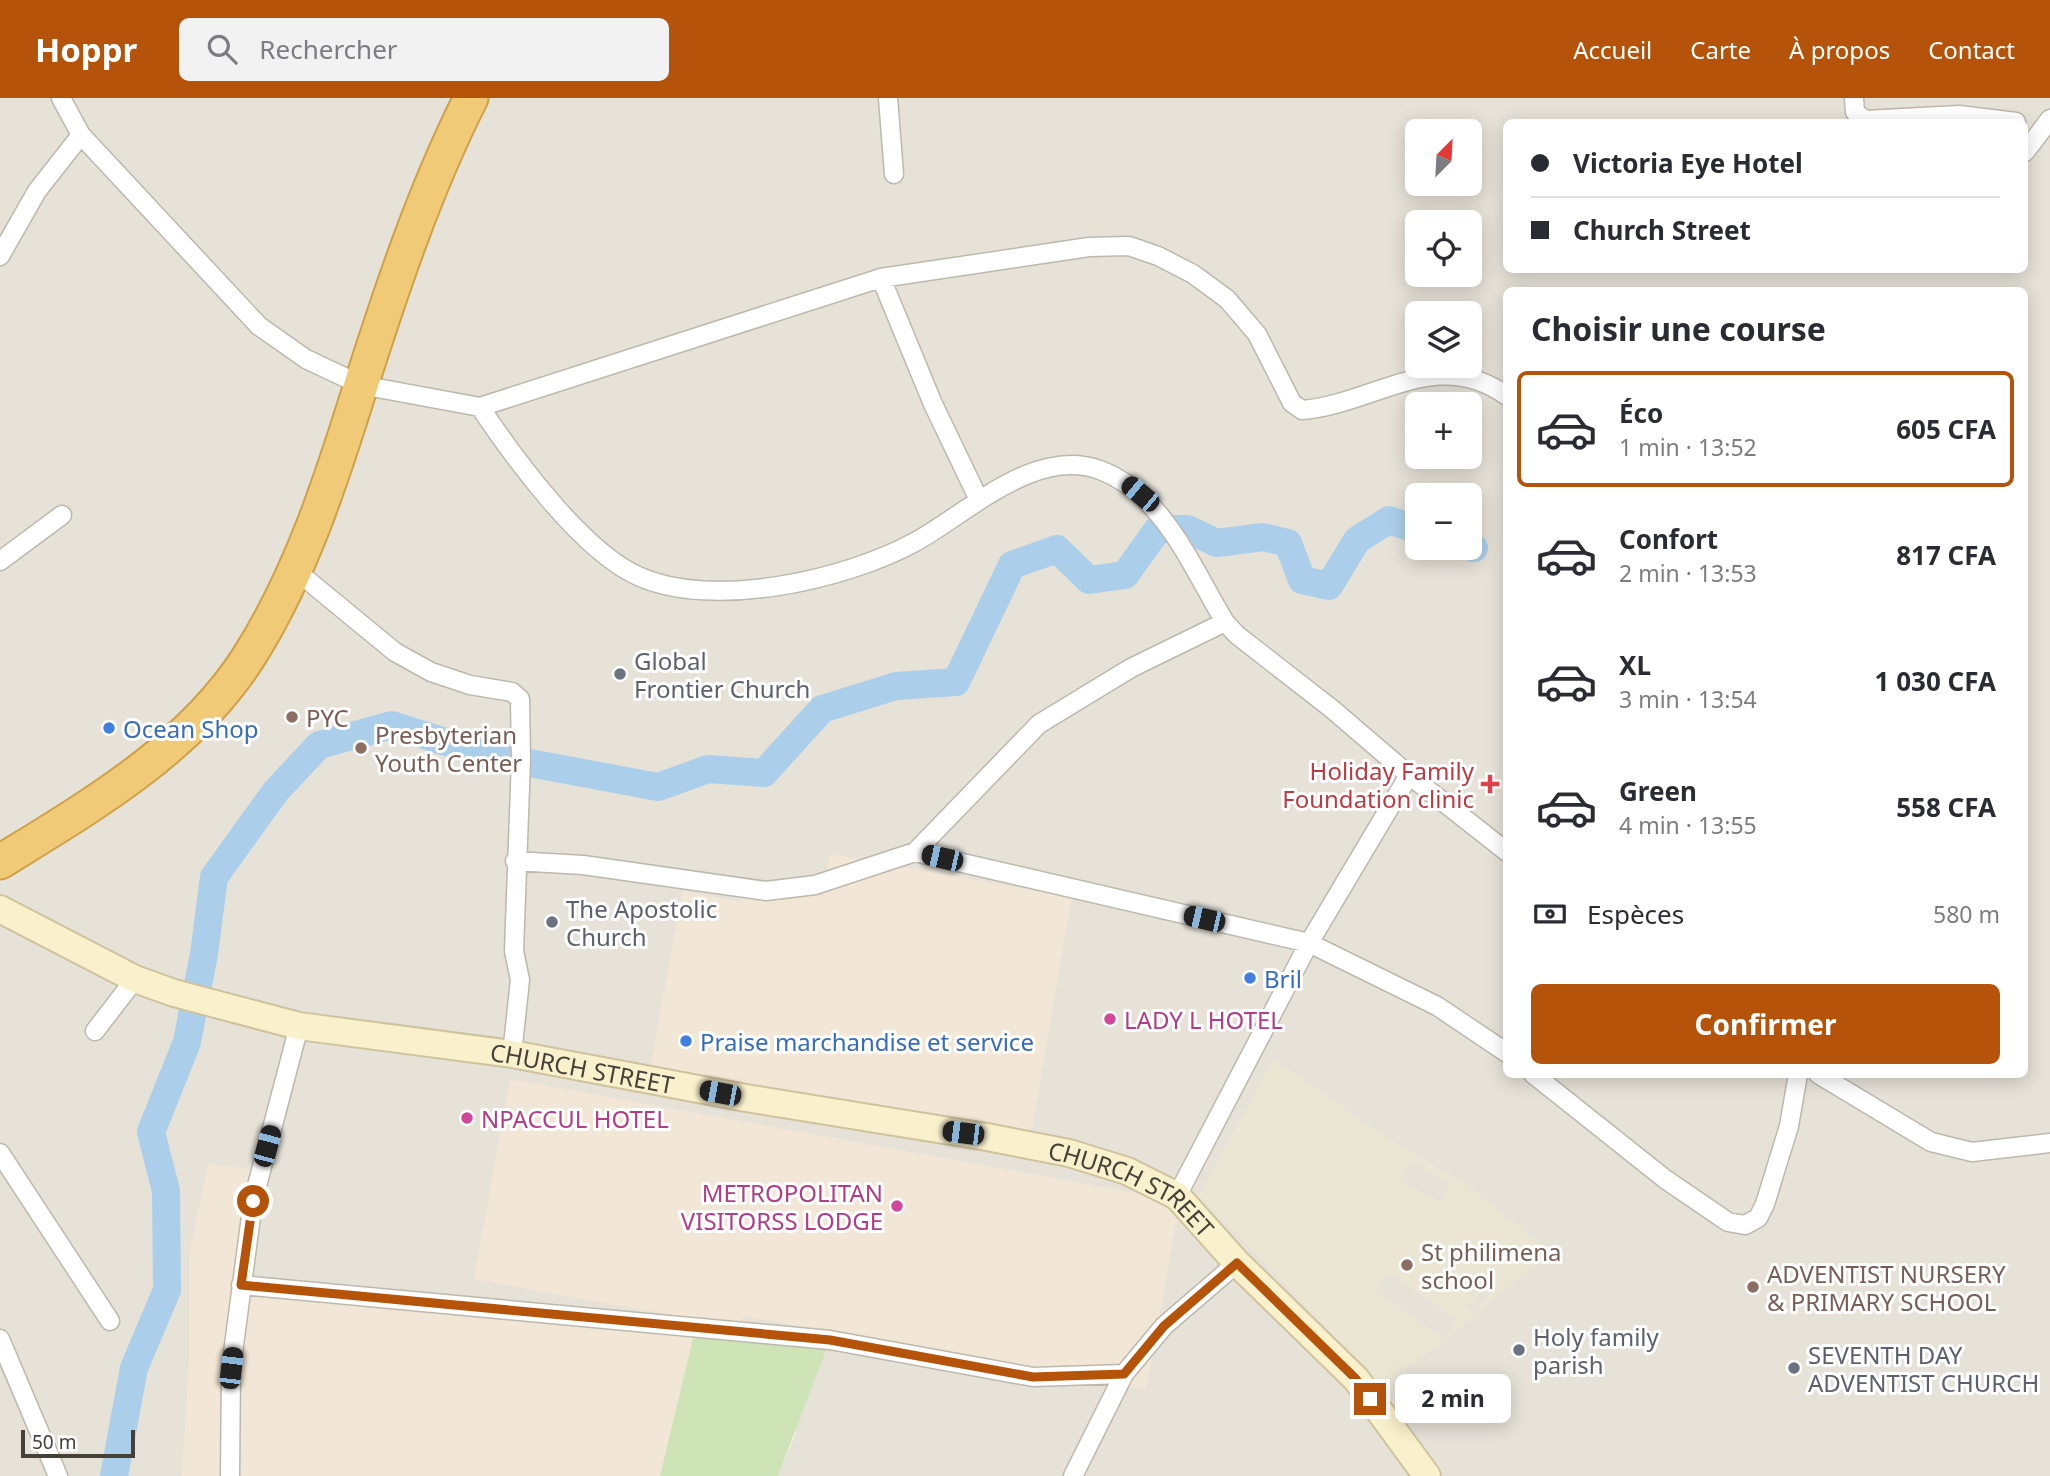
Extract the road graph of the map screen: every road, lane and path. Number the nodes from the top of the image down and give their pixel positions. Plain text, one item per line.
1 (61, 98) edge
2 (471, 98) edge
3 (888, 98) edge
4 (1854, 98) edge
5 (1864, 119) edge
6 (1884, 119) edge
7 (1992, 119) edge
8 (2028, 125) edge
9 (2047, 125) edge
10 (81, 135) junction
11 (2028, 148) edge
12 (894, 174) dead end
13 (0, 256) edge
14 (881, 278) junction
15 (361, 385) junction
16 (1503, 393) edge
17 (480, 407) junction
18 (979, 500) junction
19 (62, 515) dead end
20 (0, 561) edge
21 (294, 569) junction
22 (1225, 622) junction
23 (1409, 775) junction
24 (1503, 849) edge
25 (915, 852) junction
26 (515, 861) junction
27 (0, 862) edge
28 (0, 909) edge
29 (1309, 943) junction
30 (135, 979) junction
31 (299, 1026) junction
32 (95, 1031) dead end
33 (1503, 1050) edge
34 (512, 1054) junction
35 (1538, 1078) edge
36 (1797, 1078) edge
37 (1825, 1078) edge
38 (2050, 1143) edge
39 (0, 1153) edge
40 (1177, 1196) junction
41 (1237, 1263) junction
42 (241, 1285) junction
43 (110, 1321) dead end
44 (0, 1339) edge
45 (1124, 1374) junction
46 (58, 1476) edge
47 (230, 1476) edge
48 (1073, 1476) edge
49 (1427, 1476) edge

1 - 10 street
2 - 15 highway
3 - 12 street
4 - 5 street
6 - 7 street
8 - 9 street
9 - 11 street
10 - 13 street
10 - 15 street
14 - 16 street
14 - 17 street
14 - 18 street
15 - 17 street
15 - 21 highway
17 - 18 street
18 - 22 street
19 - 20 street
21 - 26 street
21 - 27 highway
22 - 23 street
22 - 25 street
23 - 24 street
23 - 29 street
25 - 26 street
25 - 29 street
26 - 34 street
28 - 30 main road, CHURCH STREET
29 - 33 street
29 - 40 street
30 - 31 main road, CHURCH STREET
30 - 32 street
31 - 34 main road, CHURCH STREET
31 - 42 street
34 - 40 main road, CHURCH STREET
35 - 36 street
37 - 38 street
39 - 43 street
40 - 41 main road, CHURCH STREET
41 - 45 street
41 - 49 main road, CHURCH STREET
42 - 45 street
42 - 47 street
44 - 46 street
45 - 48 street

